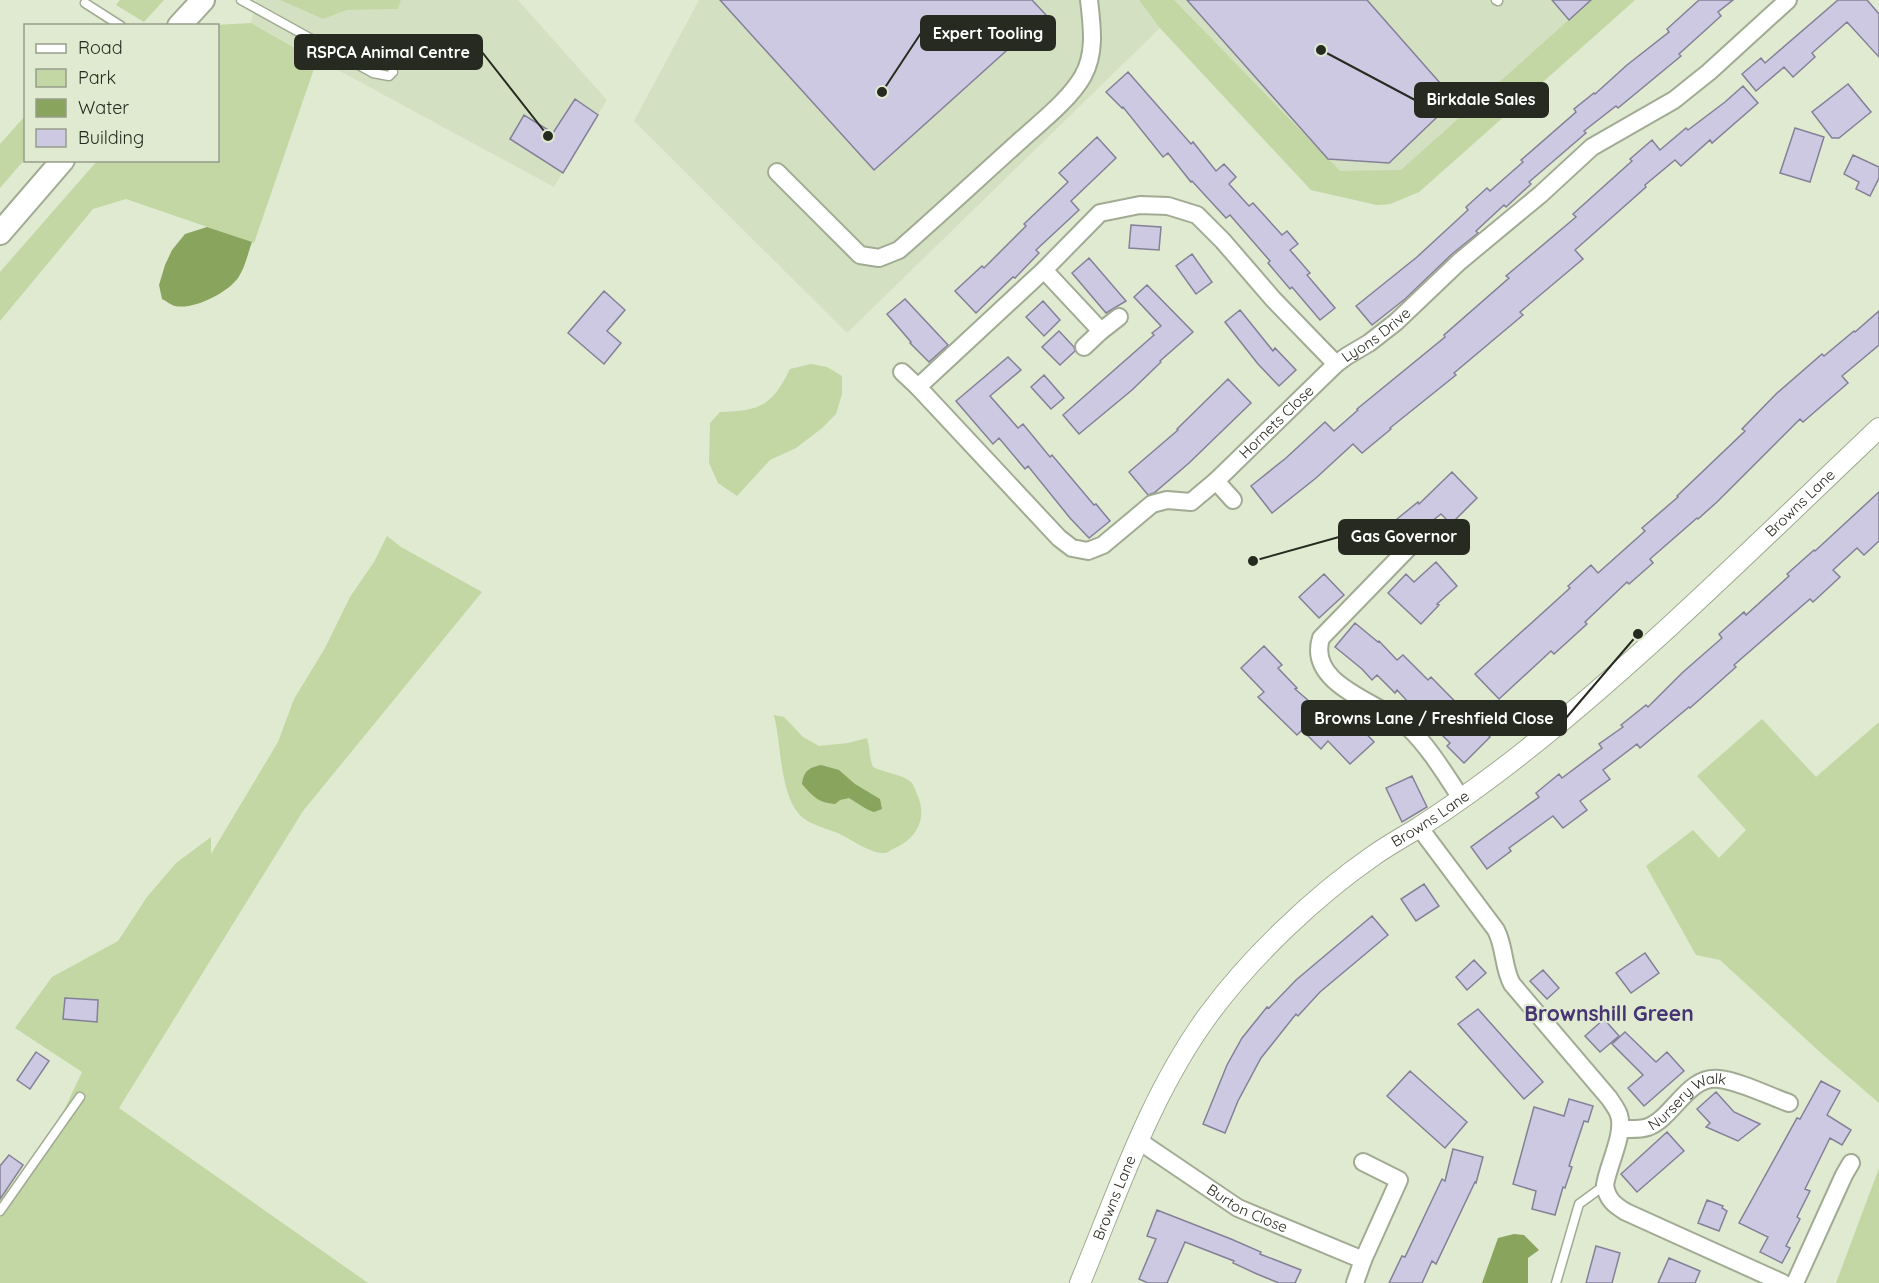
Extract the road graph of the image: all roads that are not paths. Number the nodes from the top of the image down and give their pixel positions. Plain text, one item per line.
1 (203, 0) edge
2 (241, 0) edge
3 (1089, 0) edge
4 (1788, 0) edge
5 (85, 3) dead end
6 (118, 24) edge
7 (181, 24) edge
8 (393, 72) dead end
9 (61, 162) edge
10 (777, 172) dead end
11 (0, 233) edge
12 (1044, 270) junction
13 (1119, 317) dead end
14 (1101, 331) junction
15 (1083, 347) dead end
16 (1336, 364) junction
17 (902, 372) dead end
18 (918, 387) junction
19 (1879, 428) edge
20 (1216, 481) junction
21 (1233, 500) dead end
22 (1422, 534) dead end
23 (1461, 798) junction
24 (1419, 827) junction
25 (80, 1097) dead end
26 (1789, 1103) dead end
27 (1621, 1129) junction
28 (1139, 1141) junction
29 (1363, 1162) dead end
30 (1851, 1163) dead end
31 (1605, 1185) junction
32 (0, 1211) edge
33 (1364, 1260) junction
34 (1080, 1283) edge
35 (1355, 1283) edge
36 (1556, 1283) edge
37 (1783, 1283) edge
38 (1795, 1283) edge

1 - 7 main road
2 - 8 lane
3 - 10 street
4 - 16 street, Lyons Drive
5 - 6 lane
9 - 11 main road
12 - 14 street
12 - 16 street, Lyons Drive
12 - 18 street, Lyons Drive
13 - 14 street
14 - 15 street
16 - 20 street, Hornets Close
17 - 18 street
18 - 20 street, Hornets Close
19 - 23 street, Browns Lane
20 - 21 street
22 - 23 street
23 - 24 street, Browns Lane
24 - 27 street
24 - 28 street, Browns Lane
25 - 32 lane
26 - 27 street, Nursery Walk
27 - 31 street
28 - 33 street, Burton Close
28 - 34 street, Browns Lane
29 - 33 street
30 - 38 street
31 - 36 lane
31 - 37 street
33 - 35 street

